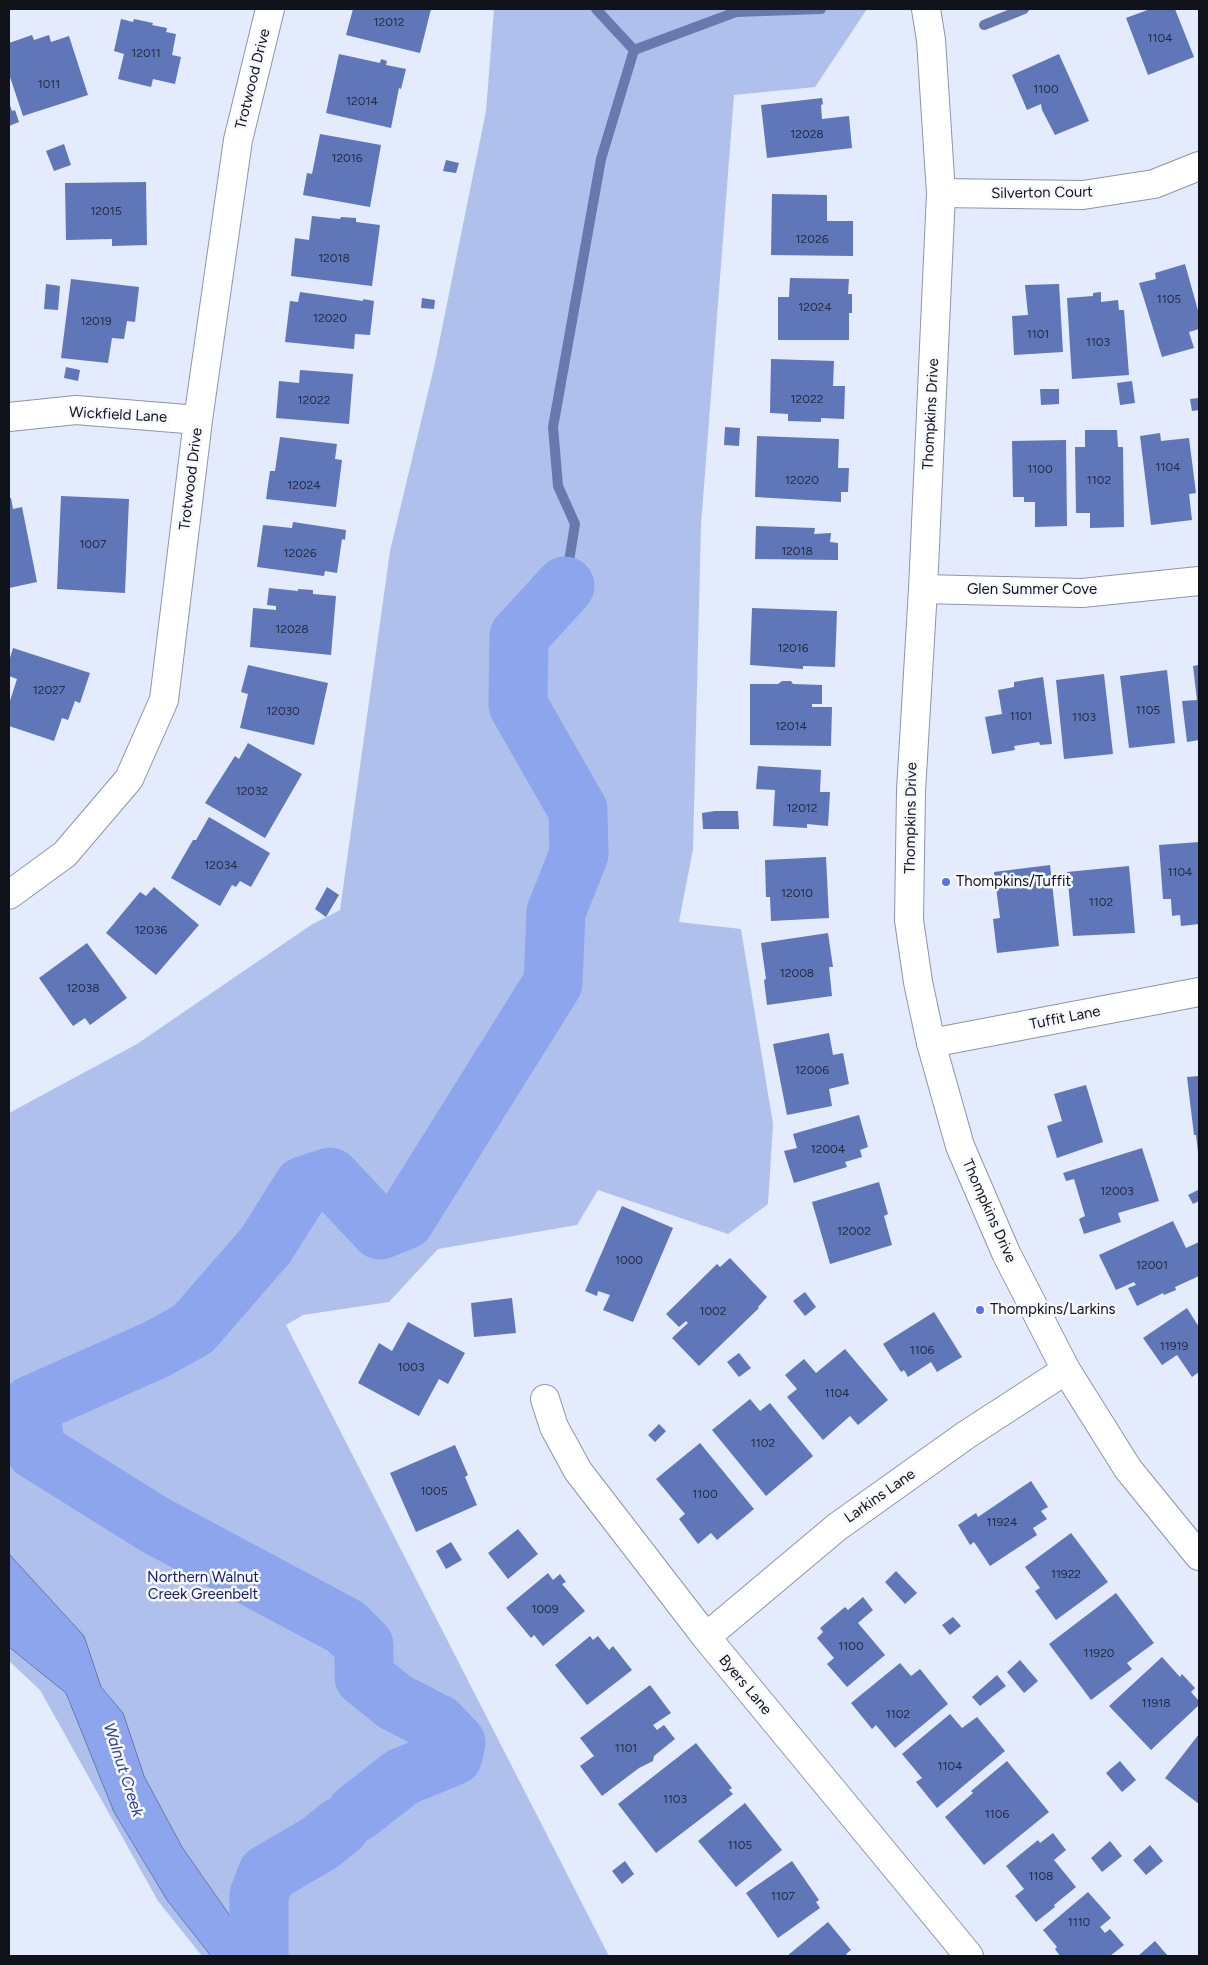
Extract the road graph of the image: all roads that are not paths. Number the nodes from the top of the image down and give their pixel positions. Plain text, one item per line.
1 (270, 9) edge
2 (926, 9) edge
3 (1199, 166) edge
4 (941, 193) junction
5 (9, 417) edge
6 (198, 420) junction
7 (1199, 580) edge
8 (923, 589) junction
9 (9, 896) edge
10 (1199, 992) edge
11 (931, 1043) junction
12 (1066, 1370) junction
13 (545, 1399) dead end
14 (1199, 1556) edge
15 (706, 1637) junction
16 (969, 1956) edge

1 - 6 street, Trotwood Drive
2 - 4 street, Thompkins Drive
3 - 4 street, Silverton Court
4 - 8 street, Thompkins Drive
5 - 6 street, Wickfield Lane
6 - 9 street, Trotwood Drive
7 - 8 street, Glen Summer Cove
8 - 11 street, Thompkins Drive
10 - 11 street, Tuffit Lane
11 - 12 street, Thompkins Drive
12 - 14 street, Thompkins Drive
12 - 15 street, Larkins Lane
13 - 15 street, Byers Lane
15 - 16 street, Byers Lane

